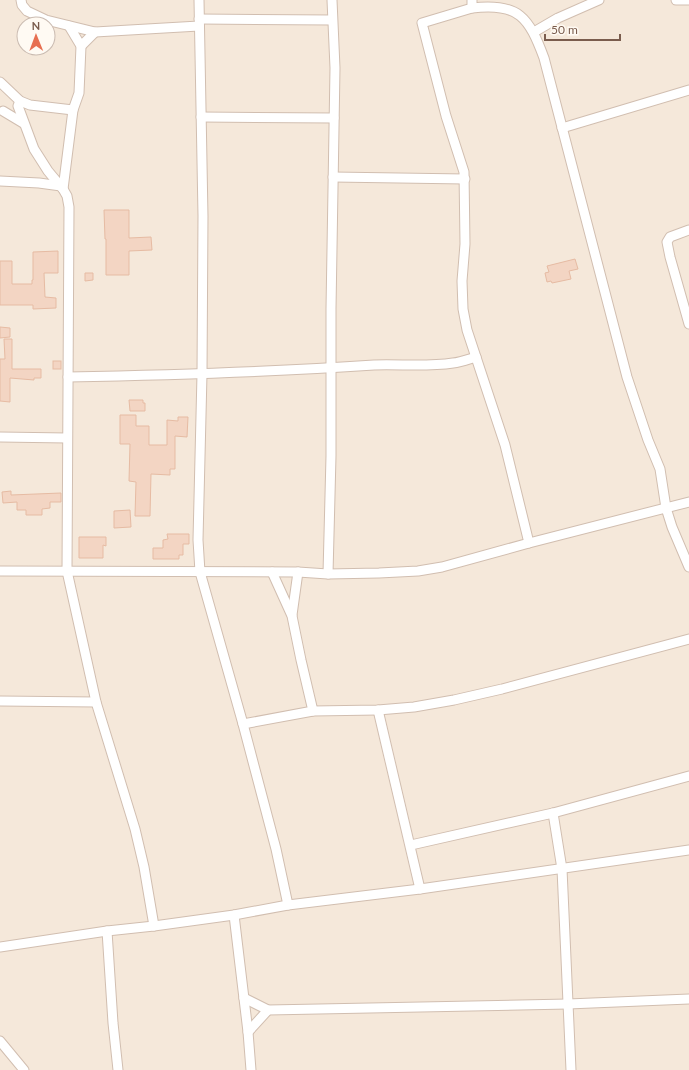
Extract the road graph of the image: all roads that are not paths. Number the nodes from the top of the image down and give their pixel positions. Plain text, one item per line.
1 (21, 0) edge
2 (199, 0) edge
3 (332, 0) edge
4 (599, 0) edge
5 (676, 0) edge
6 (689, 0) edge
7 (472, 4) edge
8 (332, 20) junction
9 (199, 23) junction
10 (69, 26) junction
11 (95, 32) junction
12 (534, 32) junction
13 (81, 46) junction
14 (0, 82) edge
15 (689, 90) edge
16 (19, 104) junction
17 (72, 110) junction
18 (2, 111) edge
19 (201, 117) junction
20 (334, 118) junction
21 (23, 123) junction
22 (562, 128) junction
23 (333, 177) junction
24 (465, 180) junction
25 (0, 181) edge
26 (62, 188) junction
27 (689, 230) edge
28 (689, 324) edge
29 (476, 357) junction
30 (330, 369) junction
31 (202, 374) junction
32 (68, 377) junction
33 (0, 437) edge
34 (67, 438) junction
35 (689, 502) edge
36 (666, 508) junction
37 (529, 543) junction
38 (689, 567) edge
39 (0, 571) edge
40 (67, 571) junction
41 (200, 572) junction
42 (272, 572) junction
43 (298, 572) junction
44 (328, 574) junction
45 (292, 616) junction
46 (689, 639) edge
47 (0, 701) edge
48 (96, 702) junction
49 (378, 710) junction
50 (313, 711) junction
51 (243, 724) junction
52 (689, 776) edge
53 (553, 813) junction
54 (411, 845) junction
55 (689, 850) edge
56 (562, 869) junction
57 (420, 888) junction
58 (288, 905) junction
59 (234, 915) junction
60 (154, 926) junction
61 (107, 931) junction
62 (0, 947) edge
63 (244, 998) junction
64 (689, 999) edge
65 (568, 1004) junction
66 (268, 1010) junction
67 (248, 1032) junction
68 (0, 1041) edge
69 (24, 1070) edge
70 (118, 1070) edge
71 (251, 1070) edge
72 (571, 1070) edge

1 - 10 street
2 - 9 street
3 - 8 street
4 - 12 street
5 - 6 street
7 - 12 street
7 - 24 street
8 - 9 street
8 - 20 street
9 - 11 street
9 - 19 street
10 - 11 street
10 - 13 street
11 - 13 street
12 - 22 street
13 - 17 street
14 - 16 street
15 - 22 street
16 - 17 street
16 - 18 street
16 - 21 street
17 - 26 street
18 - 21 street
19 - 20 street
19 - 31 street
20 - 23 street
21 - 26 street
22 - 36 street
23 - 24 street
23 - 30 street
24 - 29 street
25 - 26 street
26 - 32 street
27 - 28 street
29 - 30 street
29 - 37 street
30 - 31 street
30 - 44 street
31 - 32 street
31 - 41 street
32 - 34 street
33 - 34 street
34 - 40 street
35 - 36 street
36 - 37 street
36 - 38 street
37 - 44 street
39 - 40 street
40 - 41 street
40 - 48 street
41 - 42 street
41 - 51 street
42 - 43 street
42 - 45 street
43 - 44 street
43 - 45 street
45 - 50 street
46 - 49 street
47 - 48 street
48 - 60 street
49 - 50 street
49 - 54 street
50 - 51 street
51 - 58 street
52 - 53 street
53 - 54 street
53 - 56 street
54 - 57 street
55 - 56 street
56 - 57 street
56 - 65 street
57 - 58 street
58 - 59 street
59 - 60 street
59 - 63 street
60 - 61 street
61 - 62 street
61 - 70 street
63 - 66 street
63 - 67 street
64 - 65 street
65 - 66 street
65 - 72 street
66 - 67 street
67 - 71 street
68 - 69 street

